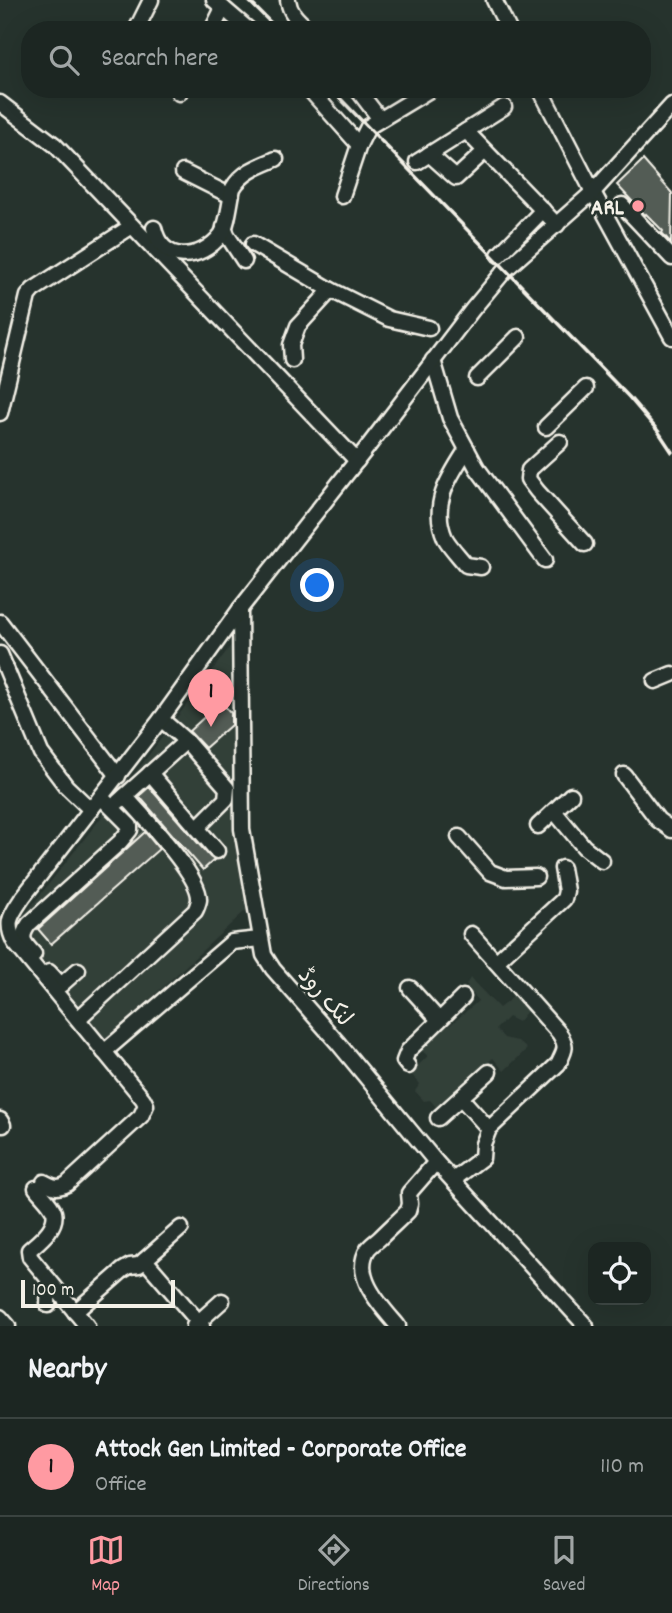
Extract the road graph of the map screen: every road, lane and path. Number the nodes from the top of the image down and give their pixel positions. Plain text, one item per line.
1 (151, 0) edge
2 (288, 0) edge
3 (494, 0) edge
4 (218, 4) edge
5 (140, 21) edge
6 (238, 21) edge
7 (299, 21) edge
8 (504, 21) edge
9 (317, 98) edge
10 (364, 98) edge
11 (416, 98) edge
12 (545, 98) edge
13 (0, 103) edge
14 (672, 105) edge
15 (504, 107) dead end
16 (380, 120) junction
17 (466, 131) junction
18 (359, 145) junction
19 (485, 151) junction
20 (276, 159) dead end
21 (183, 172) dead end
22 (593, 192) junction
23 (342, 196) dead end
24 (231, 197) junction
25 (622, 205) dead end
26 (543, 210) junction
27 (557, 225) junction
28 (132, 226) junction
29 (225, 227) junction
30 (154, 228) dead end
31 (253, 244) dead end
32 (499, 255) dead end
33 (672, 258) edge
34 (244, 261) dead end
35 (331, 290) junction
36 (666, 312) edge
37 (429, 328) dead end
38 (518, 337) dead end
39 (672, 337) edge
40 (292, 360) dead end
41 (433, 360) junction
42 (477, 378) dead end
43 (586, 388) dead end
44 (0, 413) edge
45 (547, 427) dead end
46 (560, 442) dead end
47 (467, 449) junction
48 (356, 461) junction
49 (585, 544) dead end
50 (545, 560) dead end
51 (481, 567) dead end
52 (240, 609) junction
53 (0, 622) edge
54 (0, 654) edge
55 (672, 674) edge
56 (655, 681) dead end
57 (161, 719) junction
58 (186, 741) junction
59 (150, 773) junction
60 (624, 775) dead end
61 (118, 776) junction
62 (571, 795) dead end
63 (125, 796) junction
64 (107, 802) junction
65 (91, 810) junction
66 (554, 811) junction
67 (538, 826) dead end
68 (197, 828) junction
69 (672, 830) edge
70 (459, 837) dead end
71 (217, 851) dead end
72 (602, 862) dead end
73 (562, 868) dead end
74 (536, 877) dead end
75 (2, 931) edge
76 (471, 934) dead end
77 (260, 939) junction
78 (496, 962) junction
79 (78, 970) dead end
80 (410, 988) dead end
81 (463, 997) dead end
82 (78, 1019) junction
83 (439, 1020) junction
84 (104, 1052) junction
85 (408, 1066) dead end
86 (489, 1072) dead end
87 (461, 1098) junction
88 (438, 1118) dead end
89 (489, 1129) junction
90 (436, 1162) junction
91 (453, 1180) junction
92 (181, 1228) dead end
93 (145, 1261) junction
94 (49, 1280) junction
95 (222, 1301) dead end
96 (48, 1305) dead end
97 (75, 1312) junction
98 (0, 1317) edge
99 (581, 1324) edge
100 (198, 1325) edge
101 (8, 1326) edge
102 (87, 1326) edge
103 (398, 1326) edge

1 - 5 street
2 - 7 street
3 - 8 street
4 - 6 street
9 - 18 street
10 - 16 street
11 - 16 street
12 - 22 street
13 - 28 street
14 - 22 street
15 - 17 street
16 - 18 street
17 - 19 street
17 - 19 street
18 - 23 street
19 - 26 street
20 - 24 street
21 - 24 street
22 - 27 street
22 - 36 street
24 - 29 street
25 - 33 street
26 - 27 street
26 - 32 street
27 - 41 street
28 - 44 street
28 - 48 street
29 - 30 street
29 - 34 street
31 - 35 street
35 - 37 street
35 - 40 street
36 - 39 street
38 - 42 street
41 - 47 street
41 - 48 street
43 - 45 street
46 - 49 street
47 - 50 street
47 - 51 street
48 - 52 street
52 - 57 street
52 - 77 street, لنک روڈ
53 - 61 street
54 - 65 street
55 - 56 street
57 - 58 street
57 - 61 street
58 - 59 street
58 - 68 street
59 - 63 street
59 - 68 street
60 - 69 street
61 - 64 street
62 - 66 street
63 - 64 street
63 - 82 street
64 - 65 street
64 - 79 street
65 - 75 street
66 - 67 street
66 - 72 street
68 - 71 street
70 - 74 street
73 - 78 street
75 - 82 street
76 - 78 street
77 - 84 street
77 - 90 street, لنک روڈ
78 - 89 street
80 - 83 street
81 - 83 street
82 - 84 street
83 - 85 street
84 - 94 street
86 - 87 street
87 - 88 street
87 - 89 street
89 - 91 street
90 - 91 street, لنک روڈ
90 - 103 street
91 - 99 street, لنک روڈ
92 - 93 street
93 - 97 street
93 - 100 street
94 - 96 street
94 - 97 street
95 - 100 street
97 - 102 street
98 - 101 street

